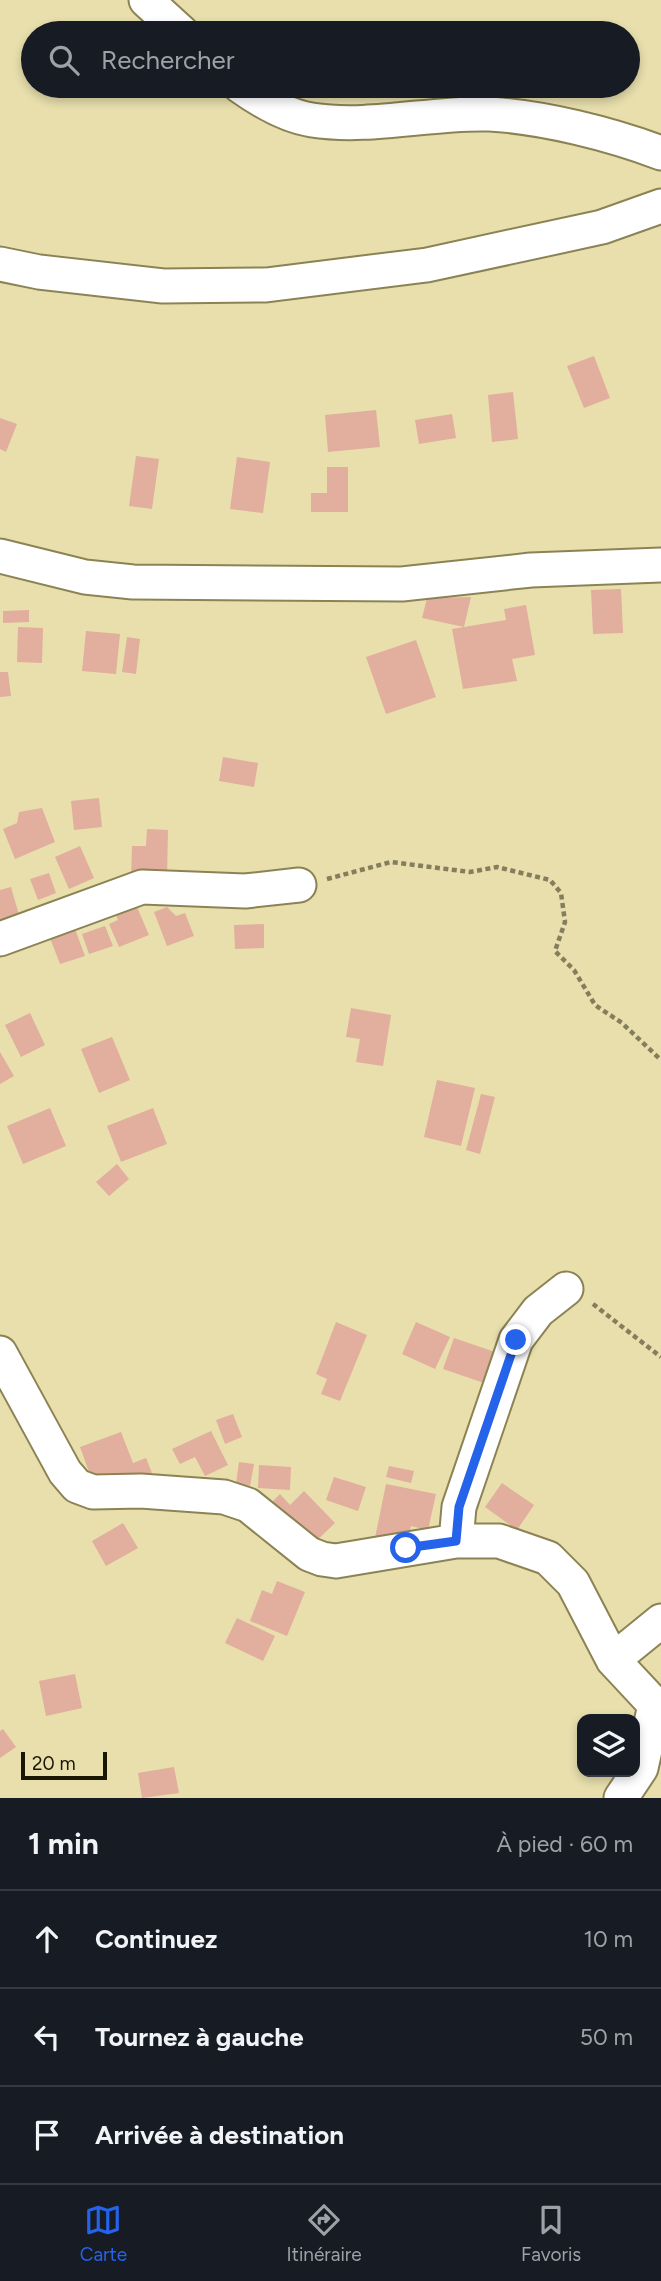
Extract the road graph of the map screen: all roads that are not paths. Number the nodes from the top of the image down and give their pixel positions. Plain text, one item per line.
1 (146, 0) edge
2 (168, 21) edge
3 (257, 98) edge
4 (661, 153) edge
5 (661, 206) edge
6 (0, 264) edge
7 (0, 556) edge
8 (661, 565) edge
9 (299, 885) road end
10 (0, 939) edge
11 (566, 1289) road end
12 (0, 1353) edge
13 (456, 1541) junction
14 (661, 1621) edge
15 (613, 1660) junction
16 (621, 1798) edge

1 - 2 street
3 - 4 street
5 - 6 street
7 - 8 street
9 - 10 street
11 - 13 street
12 - 13 street
13 - 15 street
14 - 15 street
15 - 16 street

